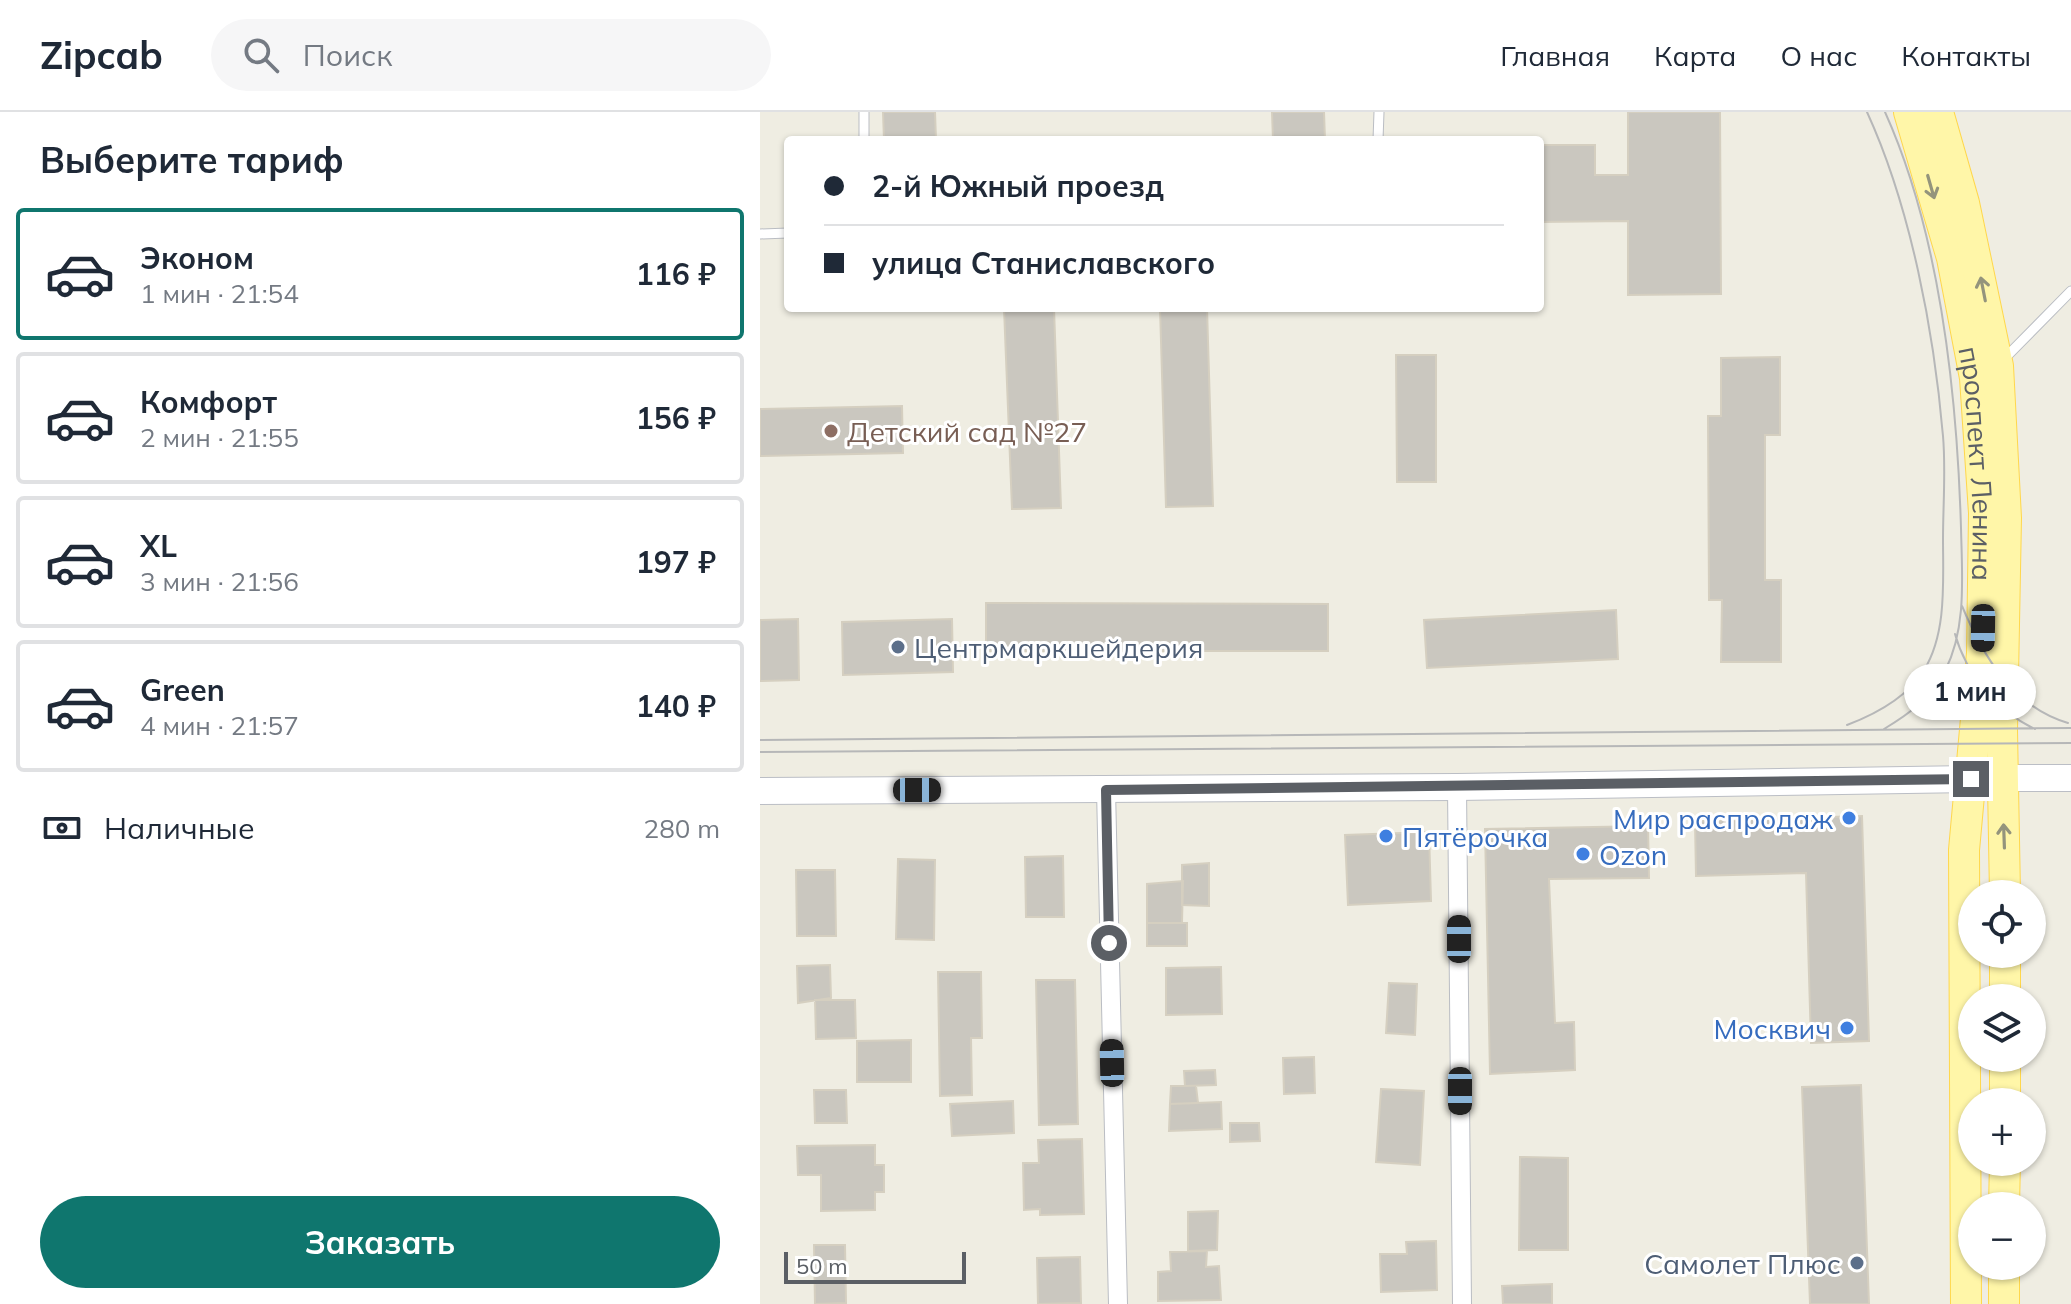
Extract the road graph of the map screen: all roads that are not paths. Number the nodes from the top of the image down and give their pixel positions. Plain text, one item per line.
1 (864, 112) edge
2 (1379, 112) edge
3 (1909, 112) edge
4 (1938, 112) edge
5 (864, 136) edge
6 (1378, 136) edge
7 (784, 233) edge
8 (760, 234) edge
9 (2071, 291) edge
10 (1998, 366) junction
11 (2002, 778) junction
12 (2071, 778) edge
13 (1971, 779) junction
14 (1457, 787) junction
15 (1106, 790) junction
16 (760, 791) edge
17 (2005, 880) edge
18 (2004, 1280) edge
19 (1118, 1304) edge
20 (1462, 1304) edge
21 (1966, 1304) edge
22 (2004, 1304) edge

1 - 5 lane
2 - 6 lane
3 -> 13 main road, проспект Ленина
10 -> 4 main road, проспект Ленина
7 - 8 lane
9 - 10 lane
10 - 11 main road, проспект Ленина
11 - 12 main road
11 - 13 main road
17 -> 11 main road, проспект Ленина
13 - 14 main road
13 - 21 main road, проспект Ленина
14 - 15 main road
14 - 20 street
15 - 16 main road
15 - 19 street
18 - 22 main road

